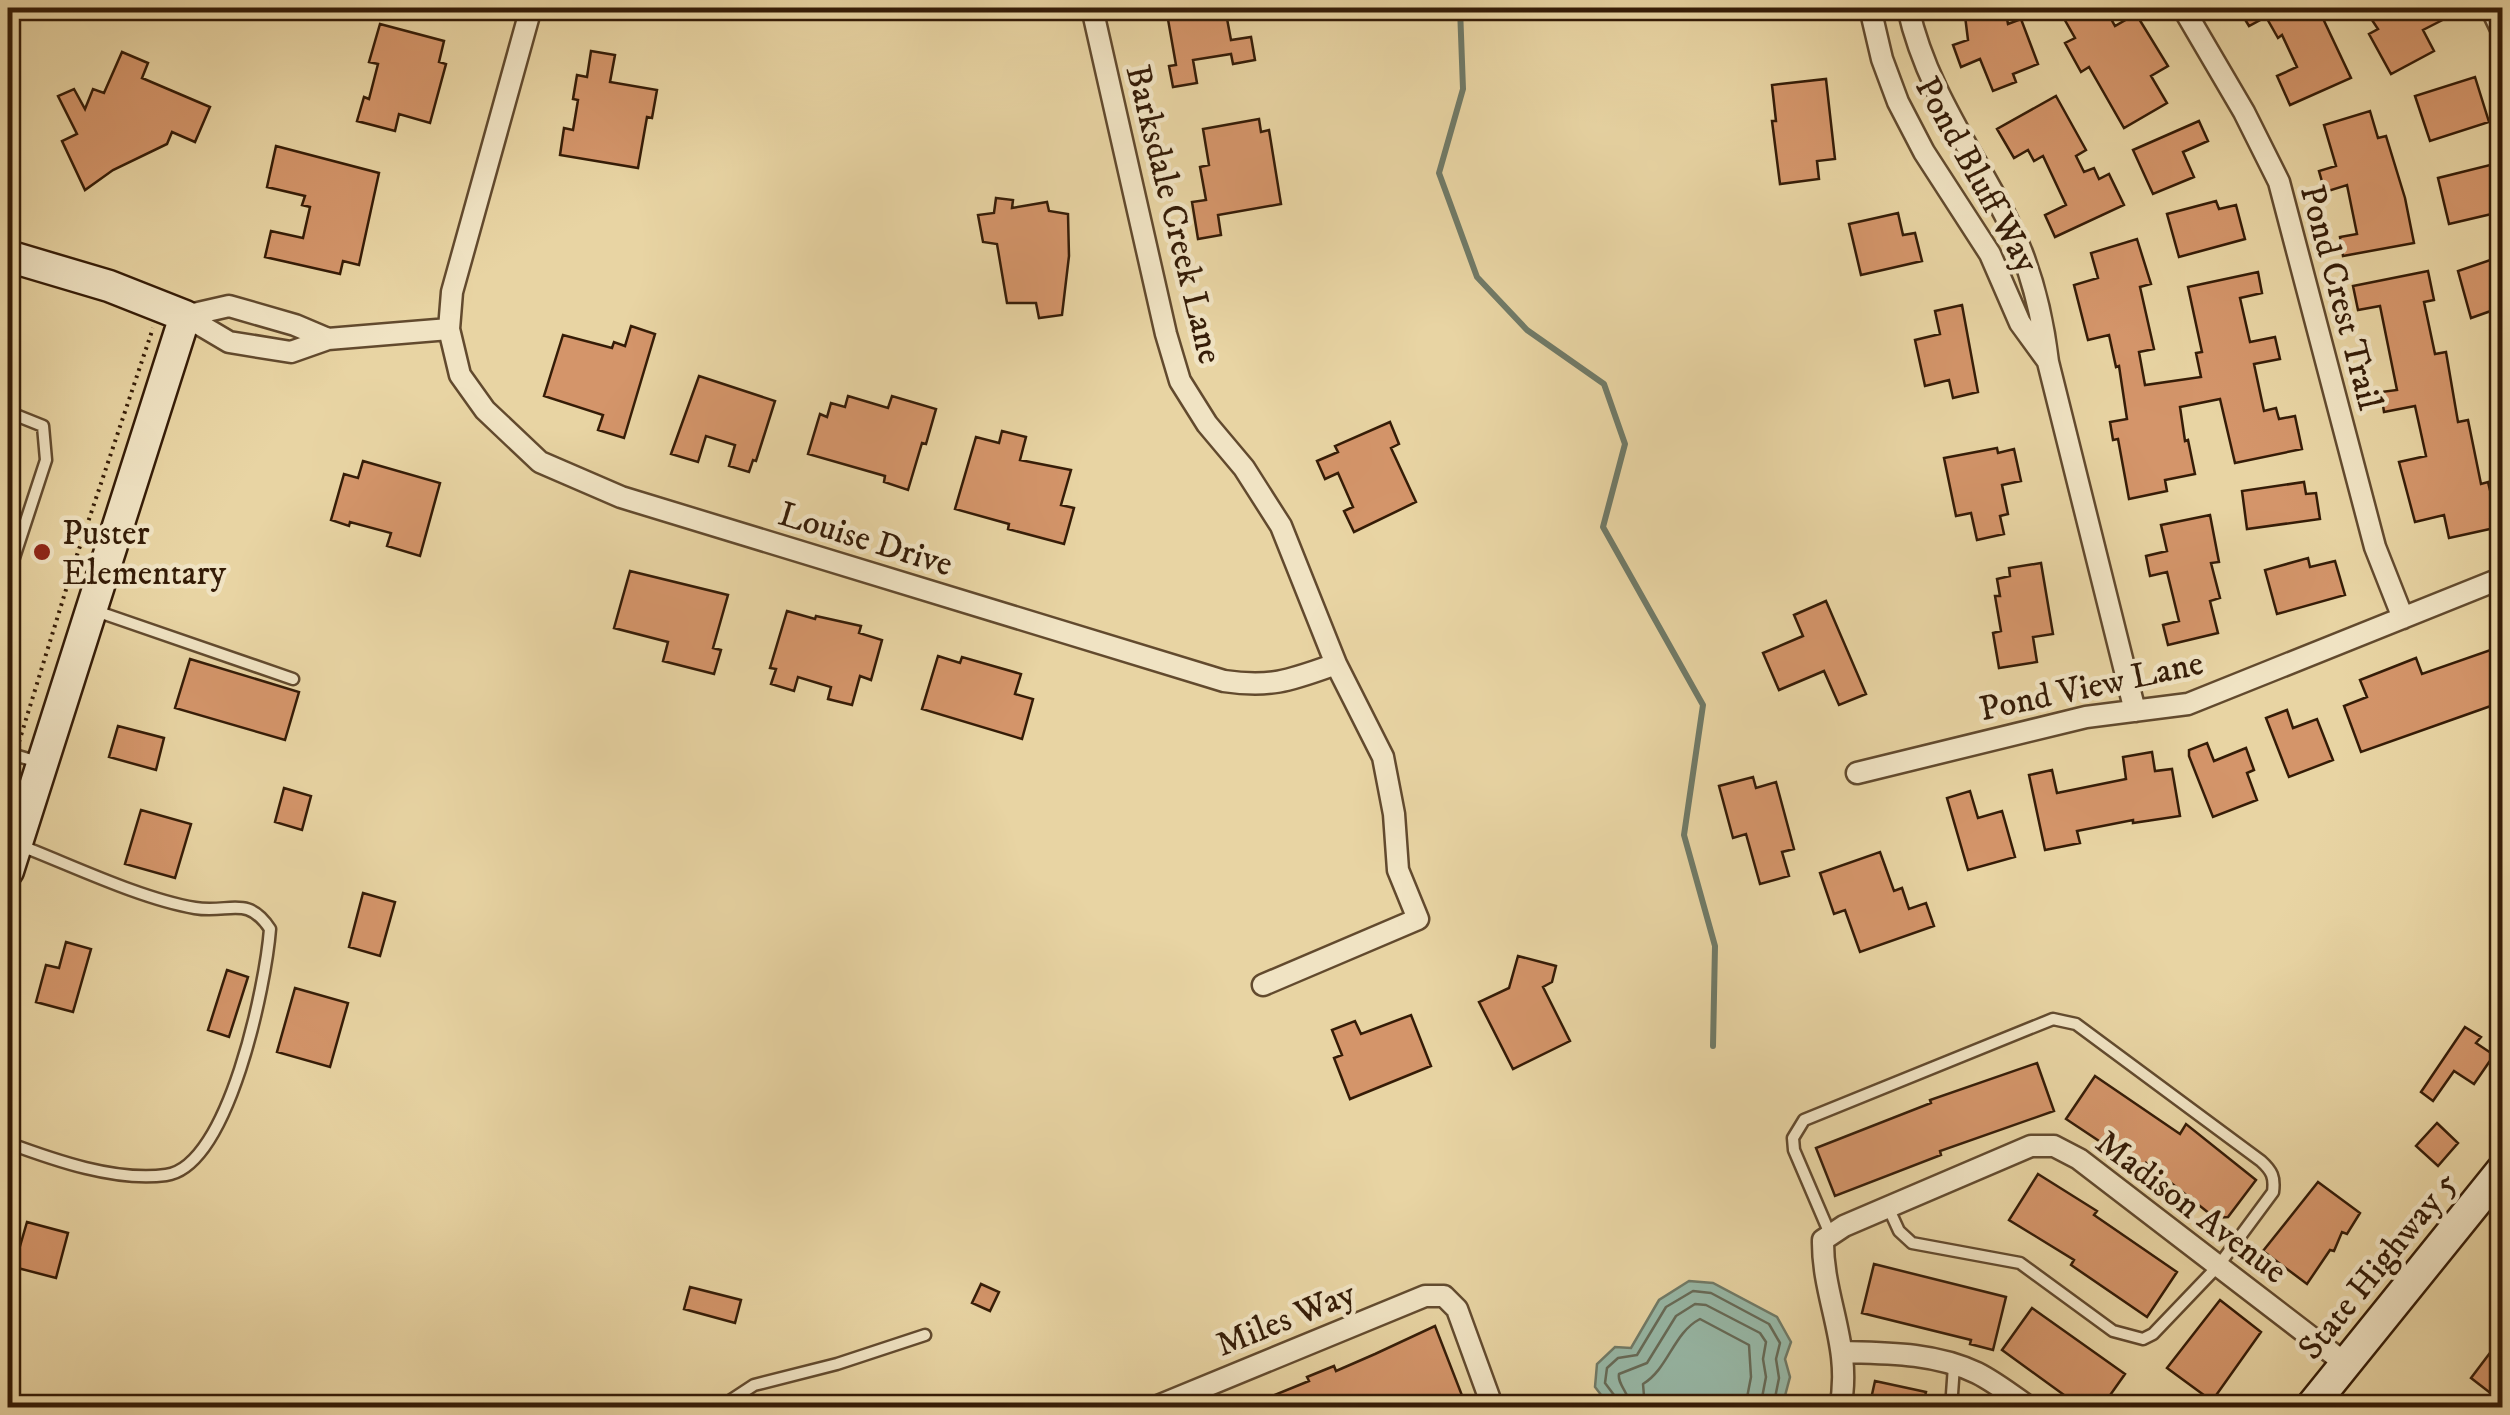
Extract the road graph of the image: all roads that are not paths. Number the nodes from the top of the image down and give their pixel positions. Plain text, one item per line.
1 (531, 8) edge
2 (1092, 8) edge
3 (1870, 8) edge
4 (1908, 8) edge
5 (2183, 8) edge
6 (2491, 8) edge
7 (2502, 32) edge
8 (8, 256) edge
9 (172, 311) junction
10 (448, 329) junction
11 (328, 339) junction
12 (2048, 362) junction
13 (8, 412) edge
14 (8, 576) edge
15 (2502, 578) edge
16 (92, 610) junction
17 (2403, 618) junction
18 (1336, 664) junction
19 (293, 679) dead end
20 (2135, 711) junction
21 (22, 757) edge
22 (1856, 772) dead end
23 (12, 858) edge
24 (1264, 985) dead end
25 (8, 1143) edge
26 (2502, 1170) edge
27 (1888, 1207) junction
28 (1827, 1237) junction
29 (2219, 1265) junction
30 (924, 1335) dead end
31 (1844, 1352) junction
32 (2346, 1364) junction
33 (1954, 1366) junction
34 (1175, 1403) edge
35 (1487, 1406) edge
36 (719, 1408) edge
37 (1153, 1408) edge
38 (1840, 1408) edge
39 (1951, 1408) edge
40 (2030, 1408) edge
41 (2310, 1408) edge

1 - 10 street
2 - 18 street, Barksdale Creek Lane
3 - 12 street, Pond Bluff Way
4 - 12 street, Pond Bluff Way
5 - 17 street, Pond Crest Trail
6 - 7 street
8 - 9 street
9 - 11 street
9 - 11 street
9 - 16 street
10 - 11 street
10 - 18 street, Louise Drive
12 - 20 street, Pond Bluff Way
13 - 14 lane
15 - 17 street, Pond View Lane
16 - 19 lane
16 - 21 street
17 - 20 street, Pond View Lane
18 - 24 street, Barksdale Creek Lane
20 - 22 street, Pond View Lane
21 - 23 street
23 - 25 lane
26 - 32 street, State Highway 5
27 - 28 street, Madison Avenue
27 - 29 street, Madison Avenue
27 - 29 lane
28 - 29 lane
28 - 31 street
29 - 32 street, Madison Avenue
30 - 36 lane
31 - 33 street
31 - 38 street
32 - 41 street, State Highway 5
33 - 39 lane
33 - 40 street
34 - 35 street, Miles Way
34 - 37 street, Miles Way

